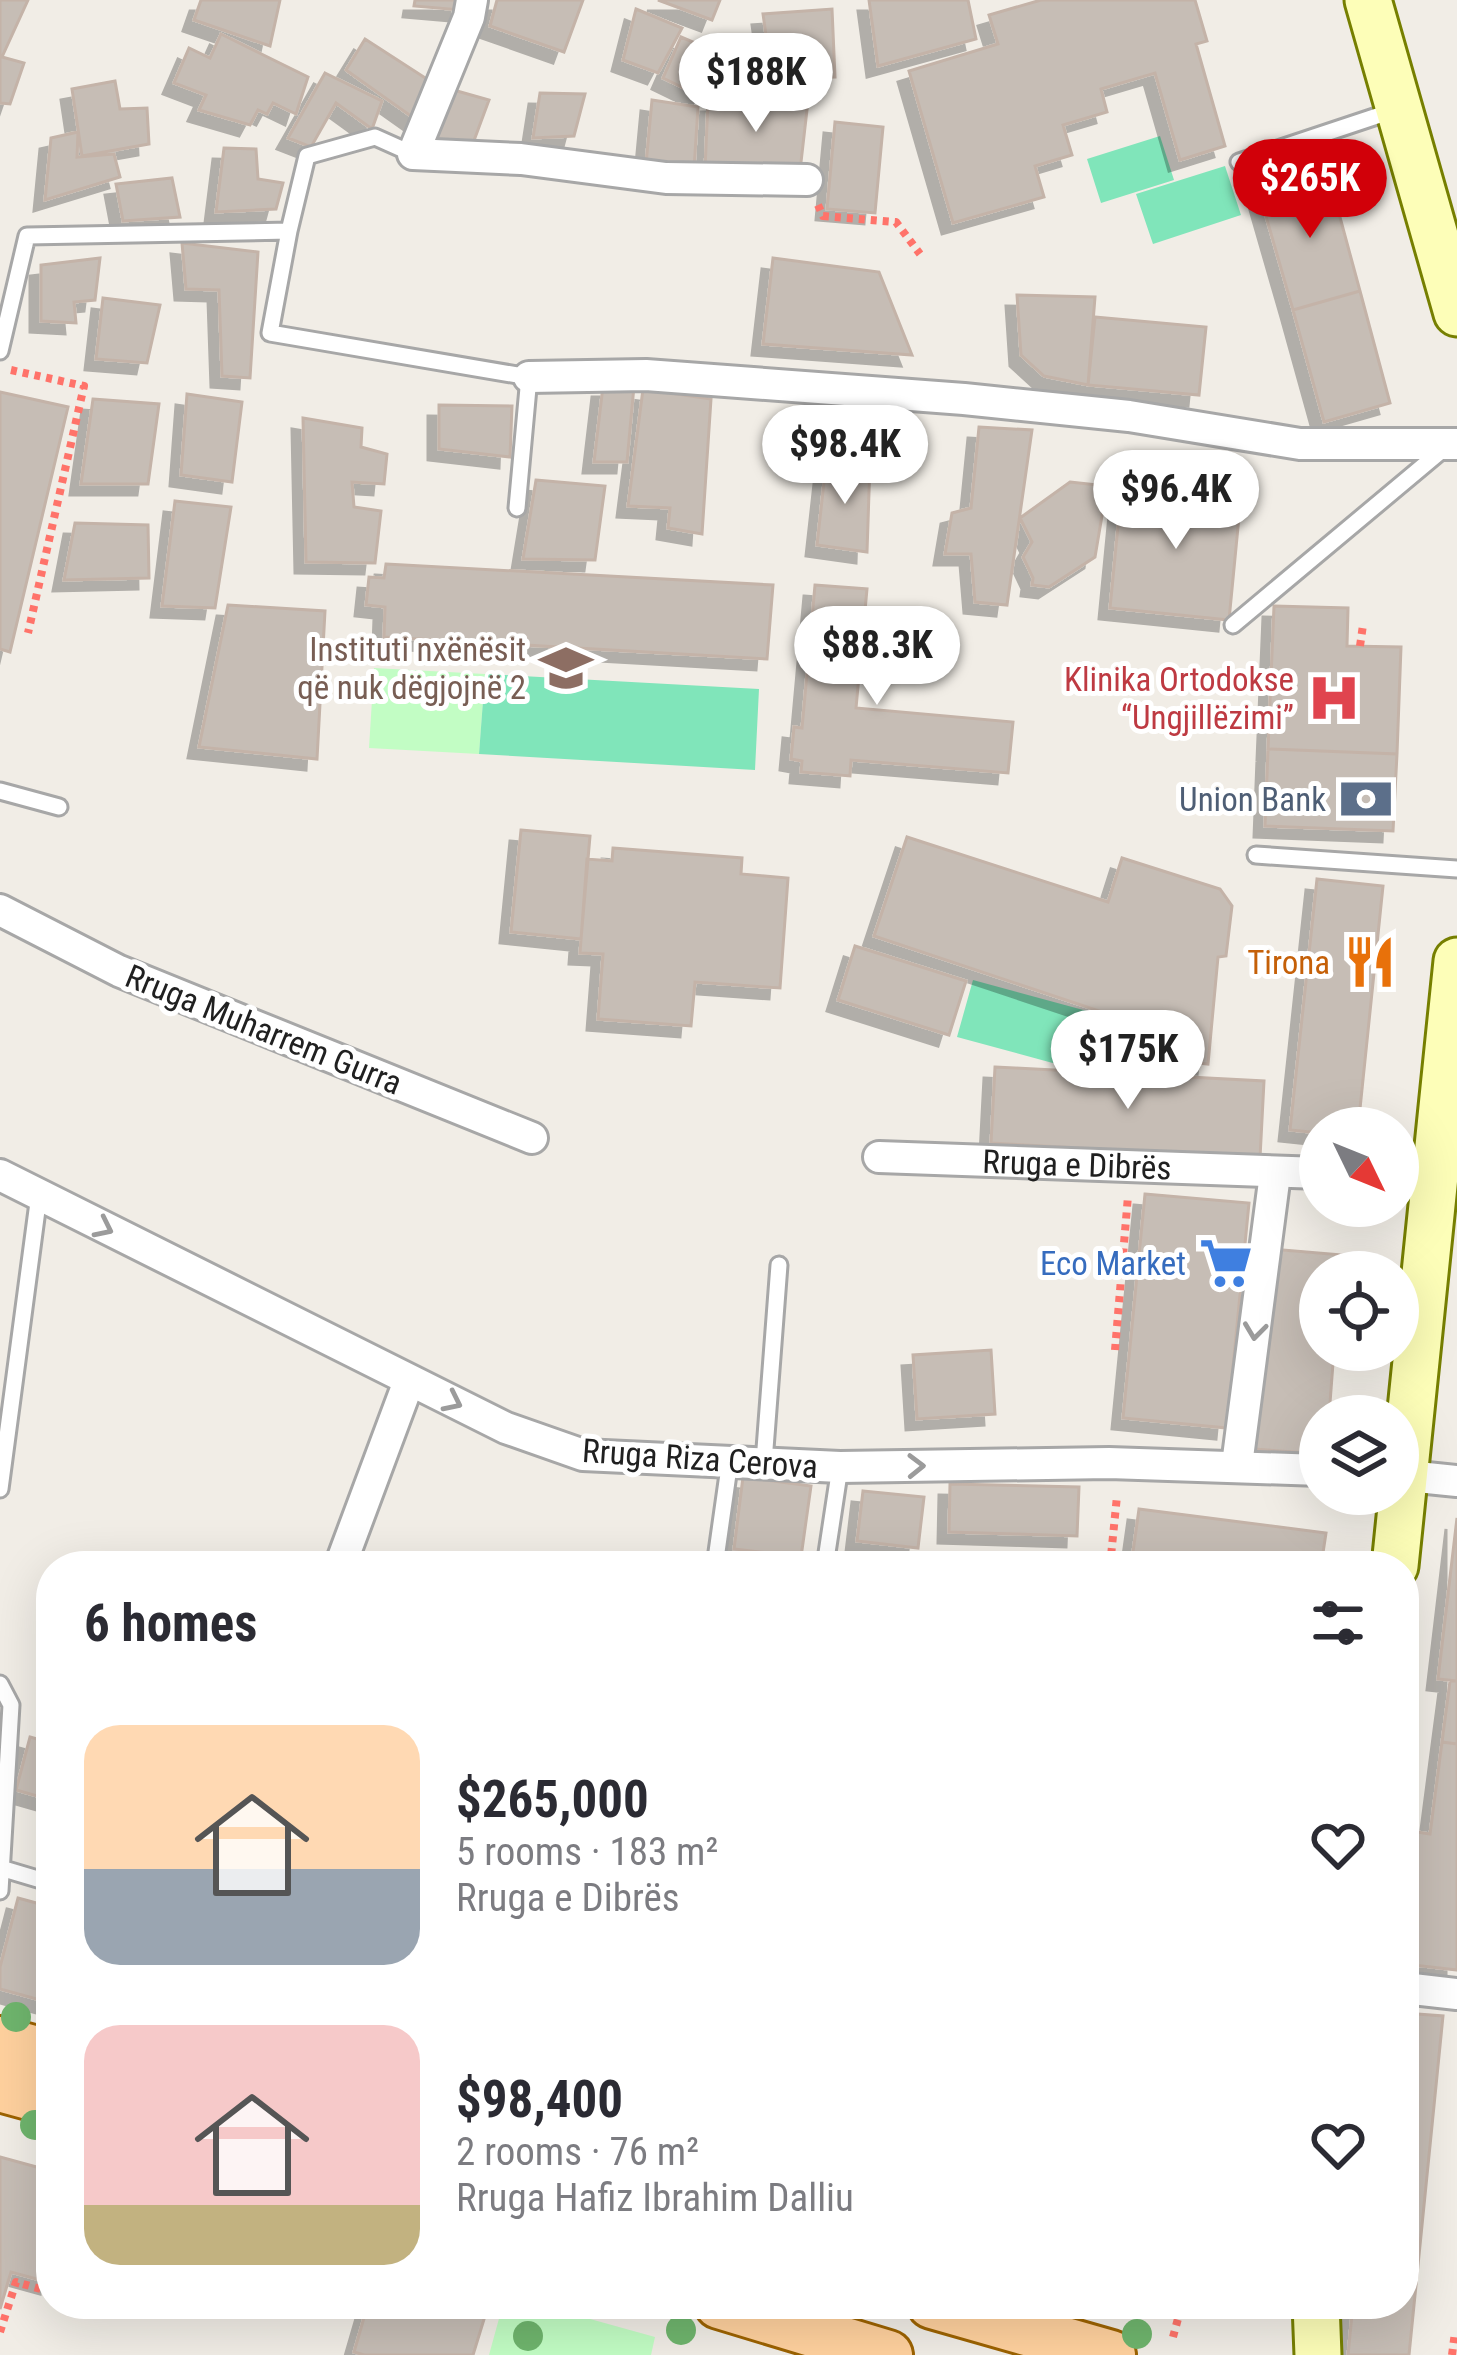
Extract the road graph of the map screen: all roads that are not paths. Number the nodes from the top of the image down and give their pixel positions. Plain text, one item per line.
1 (472, 0) edge
2 (1368, 0) edge
3 (1401, 108) junction
4 (413, 154) junction
5 (1239, 163) dead end
6 (807, 180) road end
7 (289, 231) junction
8 (1457, 313) edge
9 (0, 351) edge
10 (529, 377) junction
11 (1453, 444) edge
12 (517, 508) dead end
13 (1233, 625) dead end
14 (0, 791) edge
15 (59, 806) dead end
16 (1256, 855) dead end
17 (1457, 869) edge
18 (0, 910) edge
19 (1457, 961) edge
20 (532, 1138) dead end
21 (879, 1156) dead end
22 (1299, 1173) edge
23 (1275, 1174) junction
24 (0, 1175) edge
25 (1431, 1187) edge
26 (39, 1196) junction
27 (779, 1265) dead end
28 (409, 1381) junction
29 (1410, 1395) edge
30 (730, 1460) junction
31 (764, 1462) junction
32 (1237, 1466) junction
33 (840, 1467) junction
34 (1299, 1469) edge
35 (1419, 1477) edge
36 (1457, 1480) edge
37 (0, 1489) edge
38 (1399, 1515) edge
39 (346, 1551) edge
40 (718, 1551) edge
41 (827, 1551) edge
42 (1396, 1551) edge
43 (0, 1684) edge
44 (4, 1869) junction
45 (36, 1879) edge
46 (0, 1891) edge
47 (1419, 1990) edge
48 (1457, 1994) edge
49 (0, 2041) edge
50 (36, 2051) edge
51 (0, 2087) edge
52 (36, 2097) edge
53 (769, 2319) edge
54 (1014, 2319) edge
55 (888, 2355) edge
56 (1111, 2355) edge

1 - 4 street
2 - 3 main road
3 - 5 lane
3 - 8 main road
4 - 6 street
4 - 7 lane
7 - 9 lane
7 - 10 lane
10 - 11 street
10 - 12 lane
11 - 13 lane
14 - 15 lane
16 - 17 lane
18 - 20 street, Rruga Muharrem Gurra
19 - 25 main road
21 - 23 street, Rruga e Dibrës
22 - 23 street, Rruga e Dibrës
23 -> 32 street
24 - 26 street, Rruga Riza Cerova
25 - 29 main road
26 -> 28 street, Rruga Riza Cerova
26 - 37 lane
27 - 31 lane
28 -> 30 street, Rruga Riza Cerova
28 - 39 street
30 - 31 street, Rruga Riza Cerova
30 - 40 lane
31 - 33 street, Rruga Riza Cerova
33 -> 32 street, Rruga Riza Cerova
32 - 34 street, Rruga Riza Cerova
33 - 41 lane
35 - 36 street
38 - 42 main road
43 - 44 lane
44 - 45 lane
44 - 46 lane
47 - 48 street
49 - 50 main road
51 - 52 main road
53 - 55 main road
54 - 56 main road

